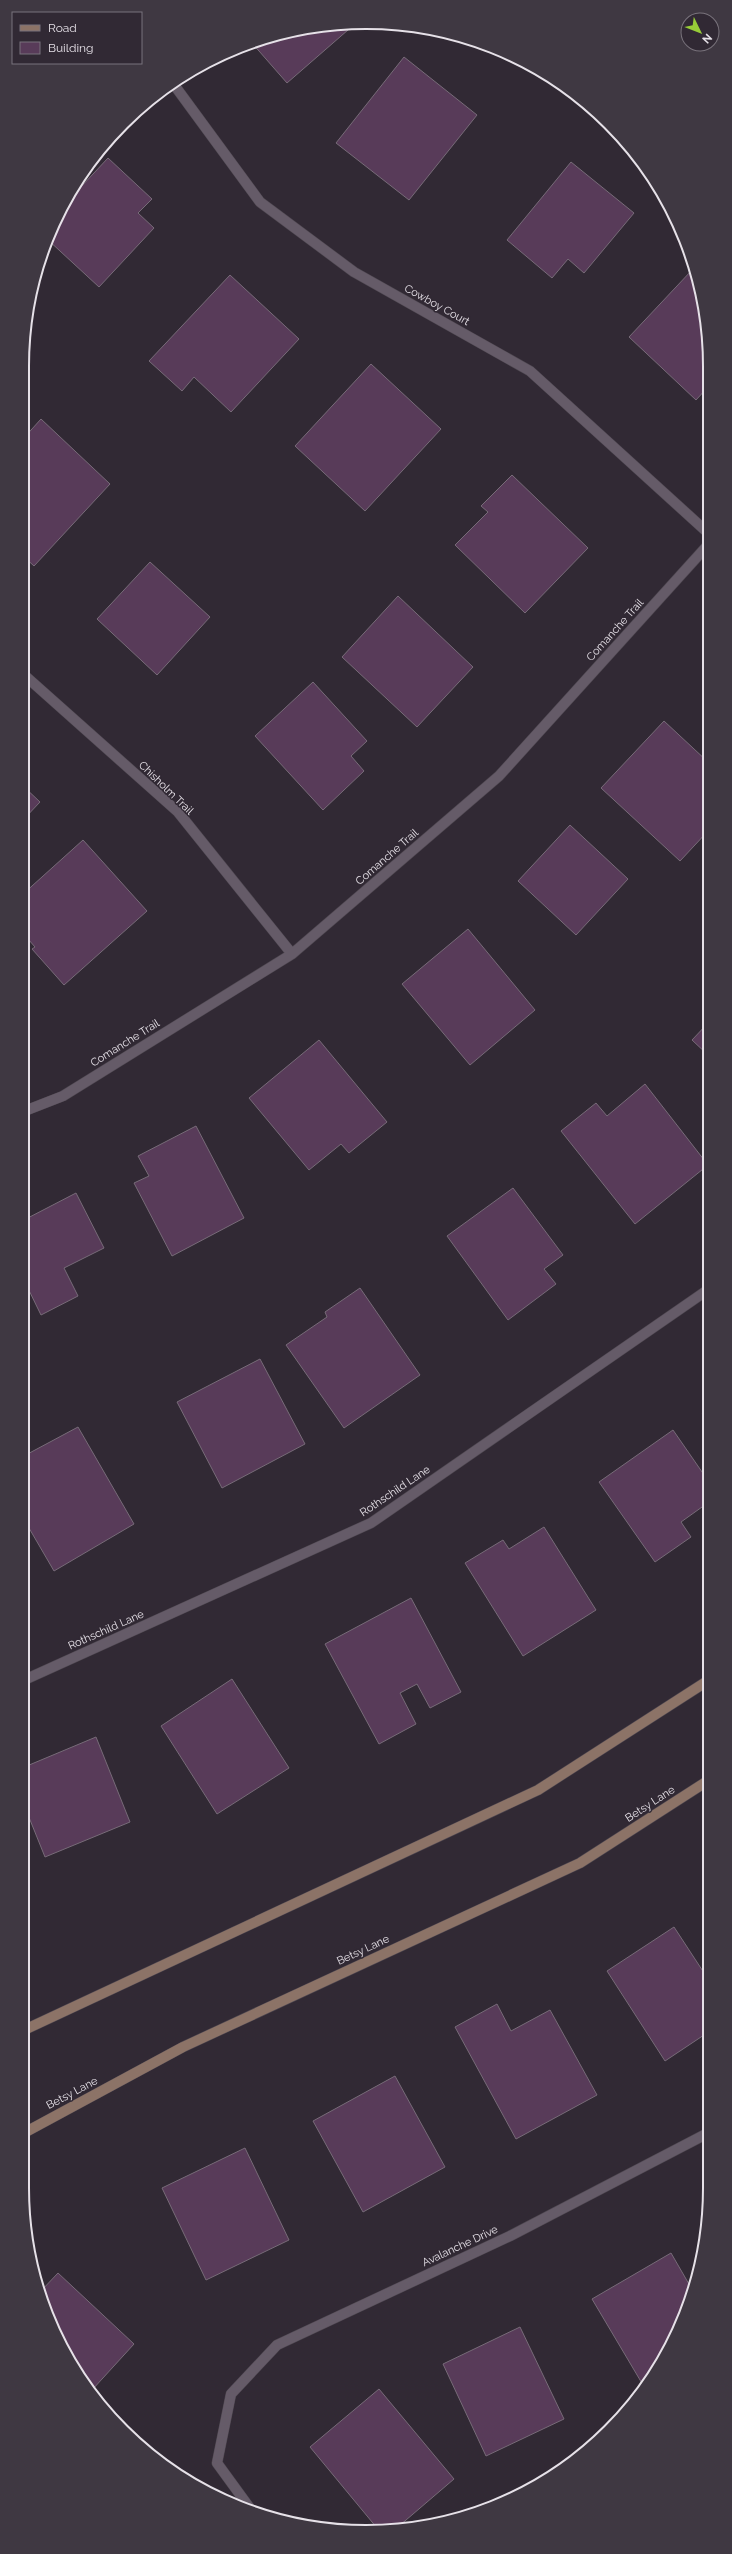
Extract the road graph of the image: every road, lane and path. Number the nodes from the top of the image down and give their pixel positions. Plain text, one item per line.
1 (176, 88) edge
2 (703, 528) edge
3 (703, 550) edge
4 (29, 679) edge
5 (292, 954) junction
6 (29, 1109) edge
7 (703, 1293) edge
8 (29, 1678) edge
9 (703, 1684) edge
10 (703, 1784) edge
11 (29, 2028) edge
12 (29, 2130) edge
13 (703, 2136) edge
14 (246, 2502) edge

1 - 2 street, Cowboy Court
3 - 5 street, Comanche Trail
4 - 5 street, Chisholm Trail
5 - 6 street, Comanche Trail
7 - 8 street, Rothschild Lane
9 - 11 main road
10 - 12 main road, Betsy Lane
13 - 14 street, Avalanche Drive

